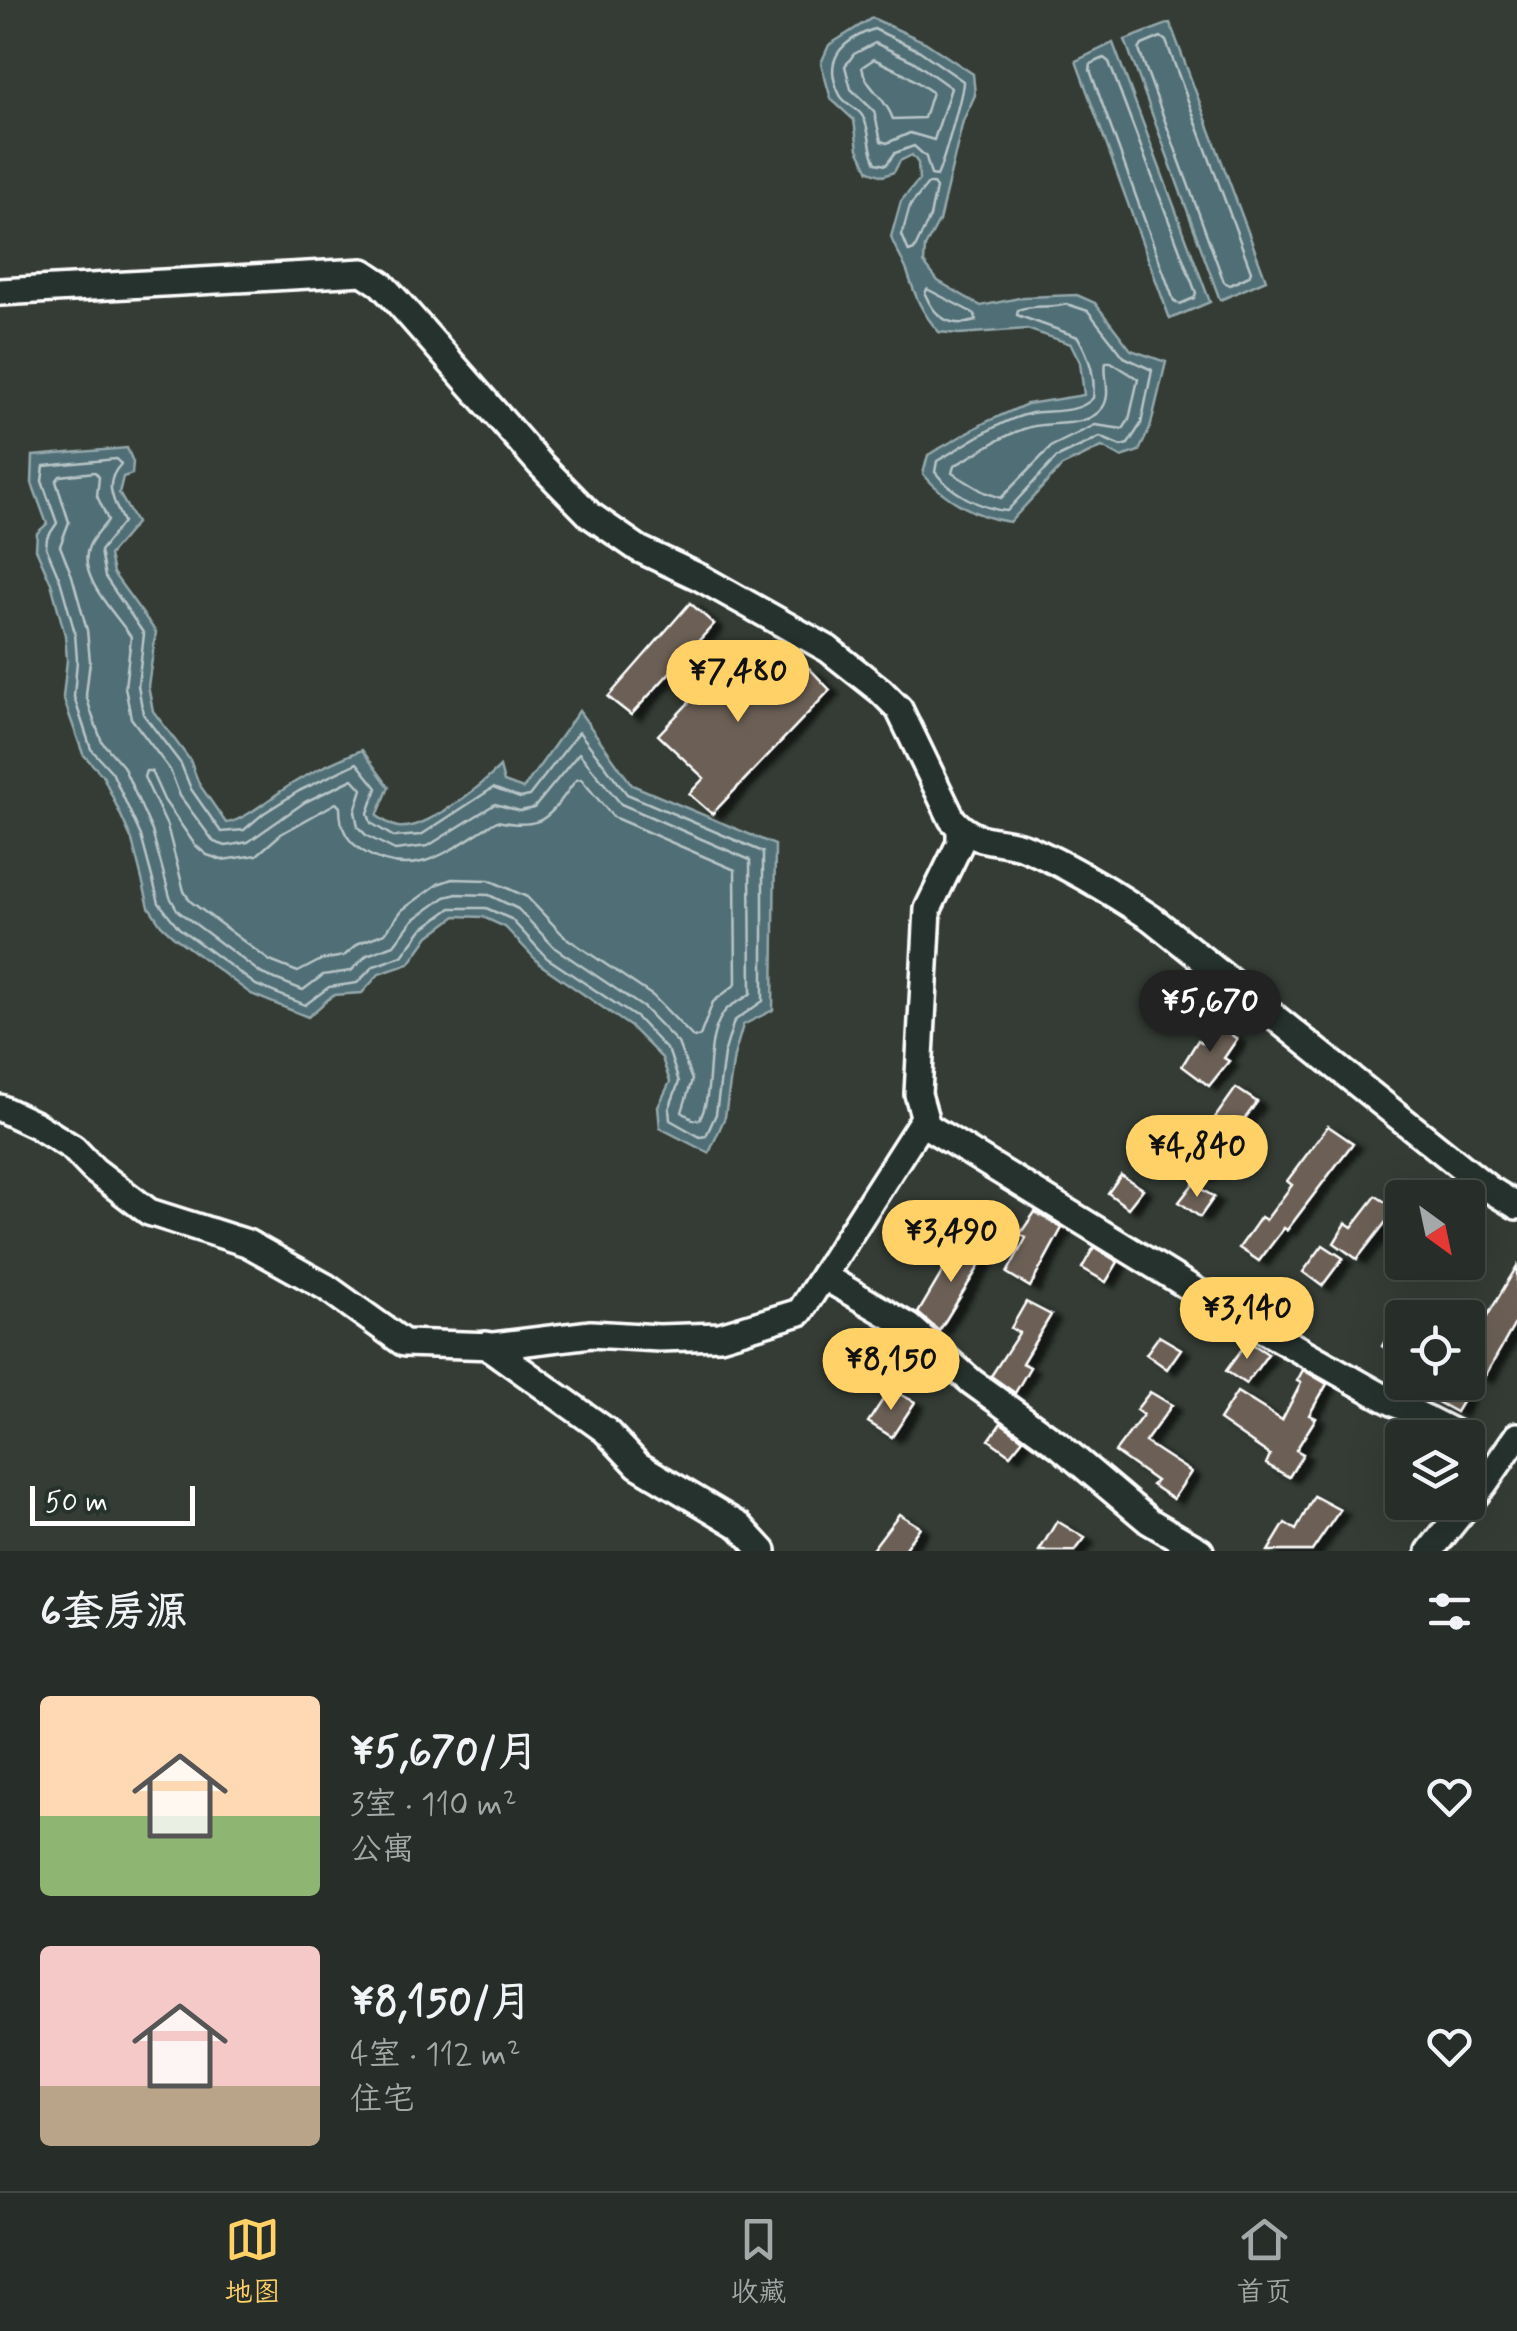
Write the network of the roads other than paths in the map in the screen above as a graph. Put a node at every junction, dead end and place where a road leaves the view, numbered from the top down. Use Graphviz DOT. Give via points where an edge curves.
graph roads {
  1 [pos="0,292"];
  2 [pos="960,829"];
  3 [pos="0,1108"];
  4 [pos="924,1118"];
  5 [pos="1517,1206"];
  6 [pos="823,1276"];
  7 [pos="486,1345"];
  8 [pos="1430,1420"];
  9 [pos="1517,1436"];
  10 [pos="1485,1455"];
  11 [pos="1495,1469"];
  12 [pos="764,1551"];
  13 [pos="1200,1551"];
  14 [pos="1430,1551"];
  1 -- 2 [label="street" via="364,272 382,284 590,515 639,549 828,649 881,691 899,709"];
  2 -- 4 [label="street" via="960,844 928,909 918,1094"];
  2 -- 5 [label="street" via="1025,847 1151,918"];
  3 -- 7 [label="street" via="73,1148 149,1212 247,1242 404,1344"];
  4 -- 6 [label="street"];
  4 -- 8 [label="street" via="934,1132 1209,1299"];
  6 -- 7 [label="street" via="800,1312 720,1336 591,1334"];
  6 -- 13 [label="street" via="910,1327 1149,1521"];
  7 -- 12 [label="street" via="604,1430 638,1465 740,1526"];
  9 -- 11 [label="street"];
  10 -- 11 [label="street"];
  11 -- 14 [label="street"];
}
